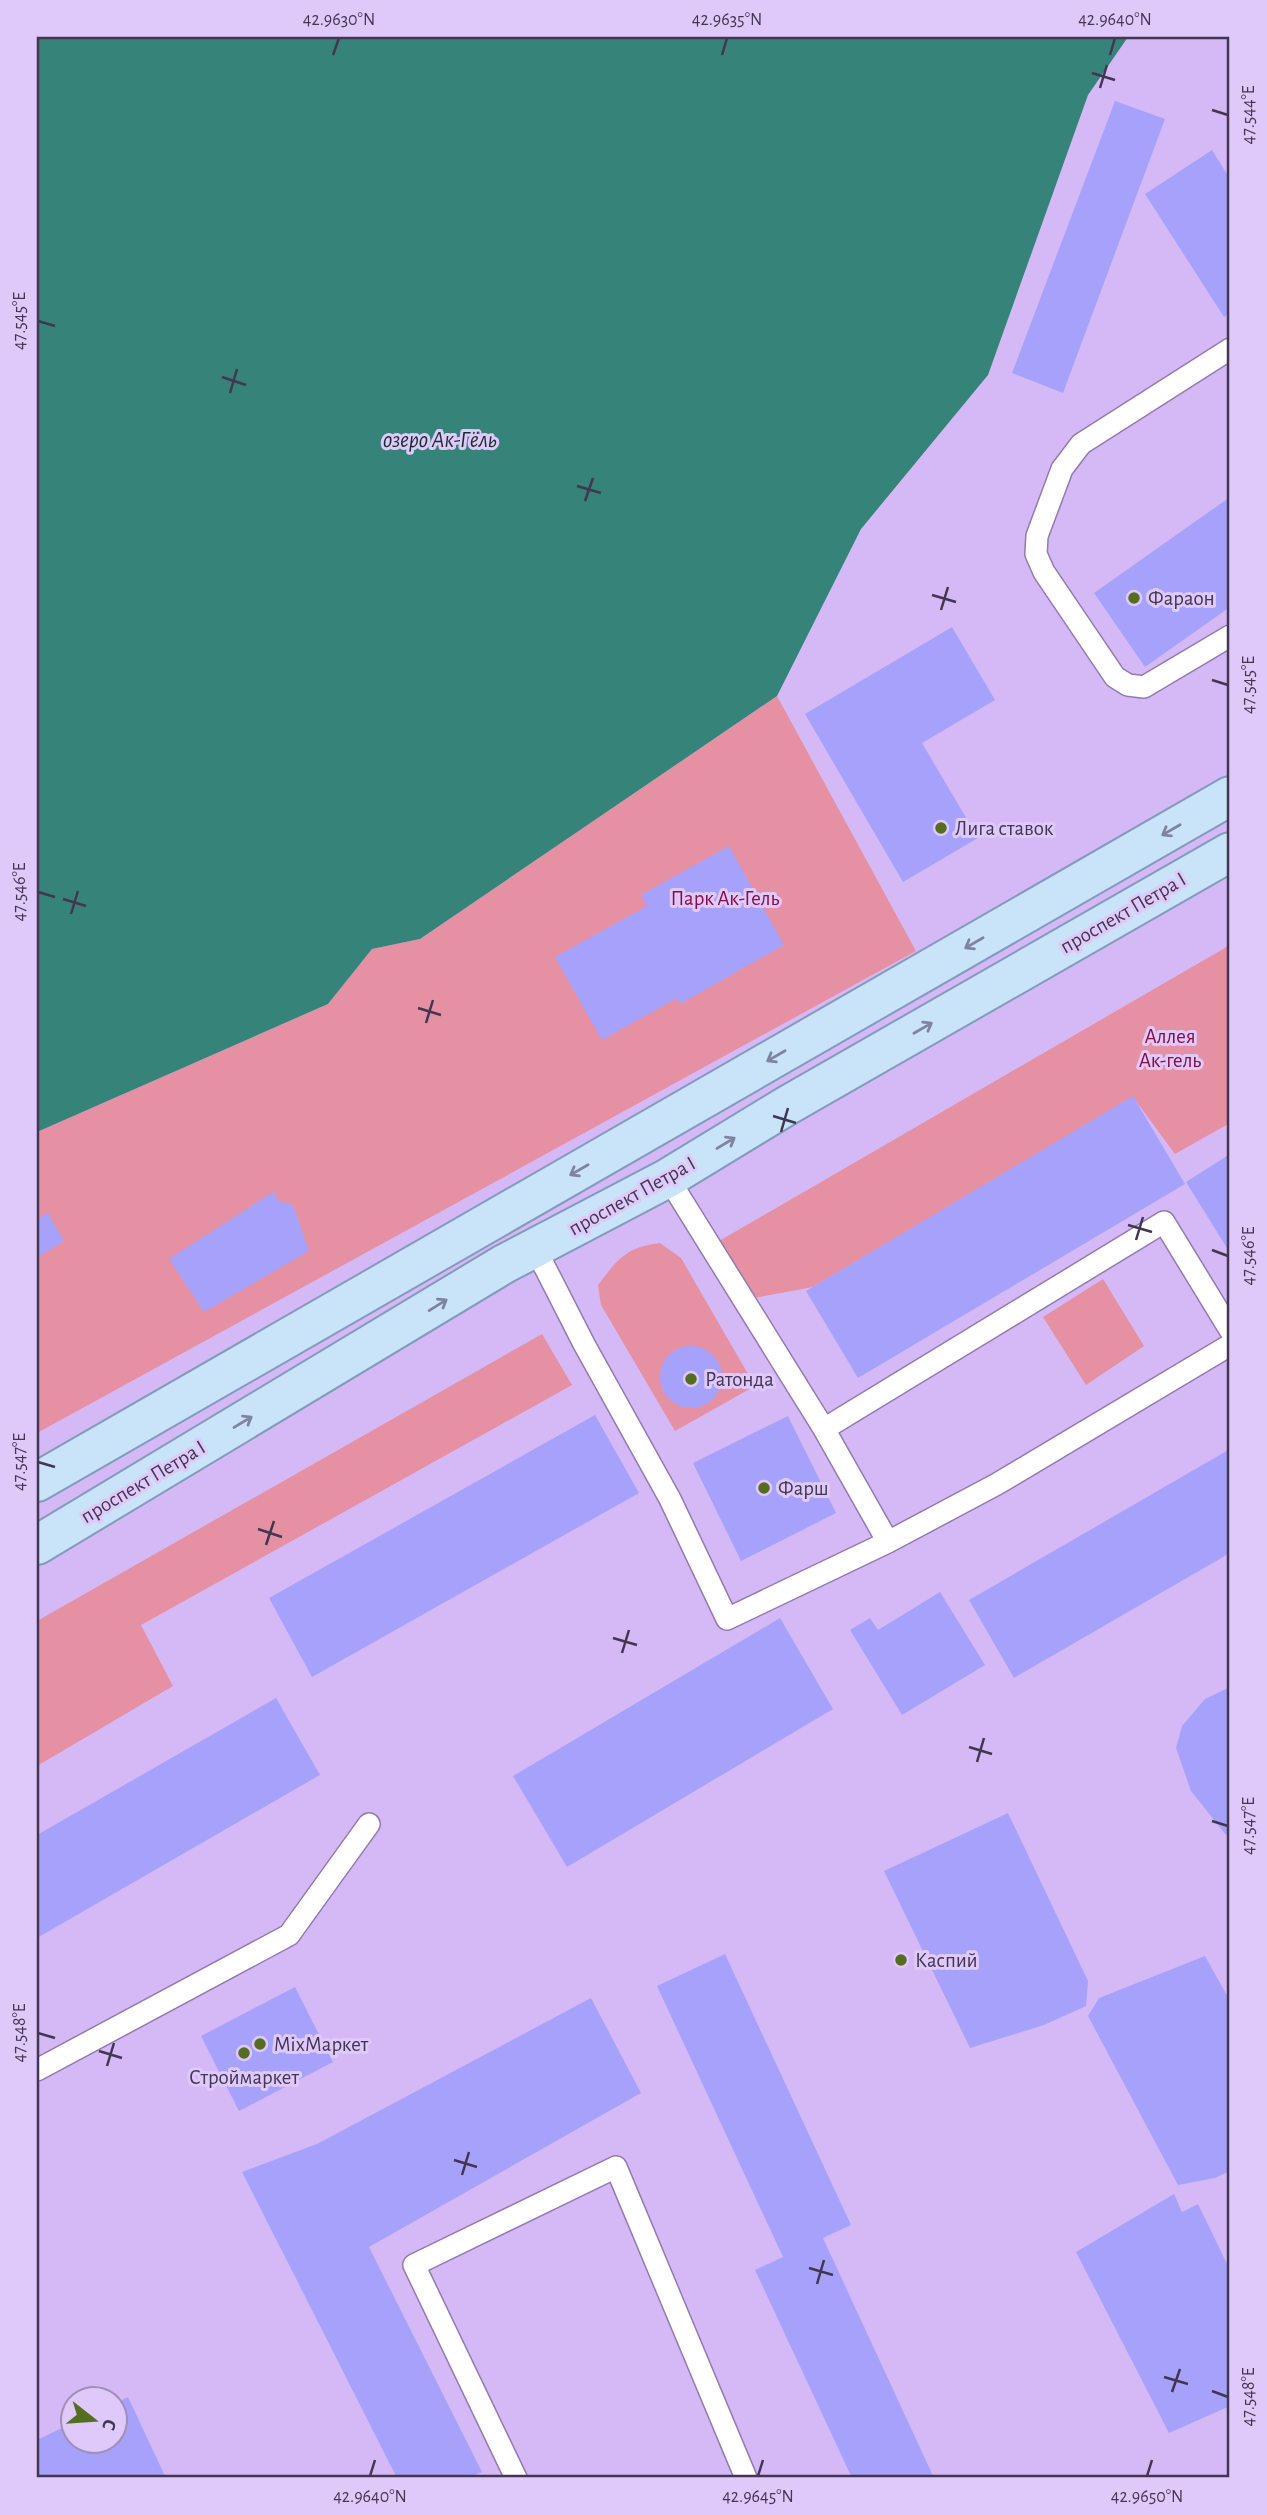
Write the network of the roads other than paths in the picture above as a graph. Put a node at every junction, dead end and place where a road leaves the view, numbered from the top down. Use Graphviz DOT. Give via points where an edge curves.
graph roads {
  1 [pos="1230,349"];
  2 [pos="1230,636"];
  3 [pos="1230,796"];
  4 [pos="1230,852"];
  5 [pos="668,1178"];
  6 [pos="535,1248"];
  7 [pos="1230,1330"];
  8 [pos="1230,1345"];
  9 [pos="824,1429"];
  10 [pos="37,1482"];
  11 [pos="888,1542"];
  12 [pos="37,1545"];
  13 [pos="369,1824"];
  14 [pos="37,2070"];
  15 [pos="510,2476"];
  16 [pos="747,2478"];
  1 -- 2 [label="lane" via="1081,444 1062,469 1037,536 1036,554 1115,677 1128,685 1144,687"];
  3 -- 10 [label="main road, one-way"];
  5 -- 4 [label="main road, проспект Петра I, one-way"];
  5 -- 6 [label="main road, проспект Петра I"];
  5 -- 9 [label="lane"];
  6 -- 11 [label="lane" via="670,1499 727,1619"];
  12 -- 6 [label="main road, проспект Петра I, one-way"];
  7 -- 9 [label="lane" via="1164,1222"];
  8 -- 11 [label="lane" via="997,1484"];
  9 -- 11 [label="lane"];
  13 -- 14 [label="lane" via="289,1935"];
  15 -- 16 [label="lane" via="414,2265 616,2167"];
}
